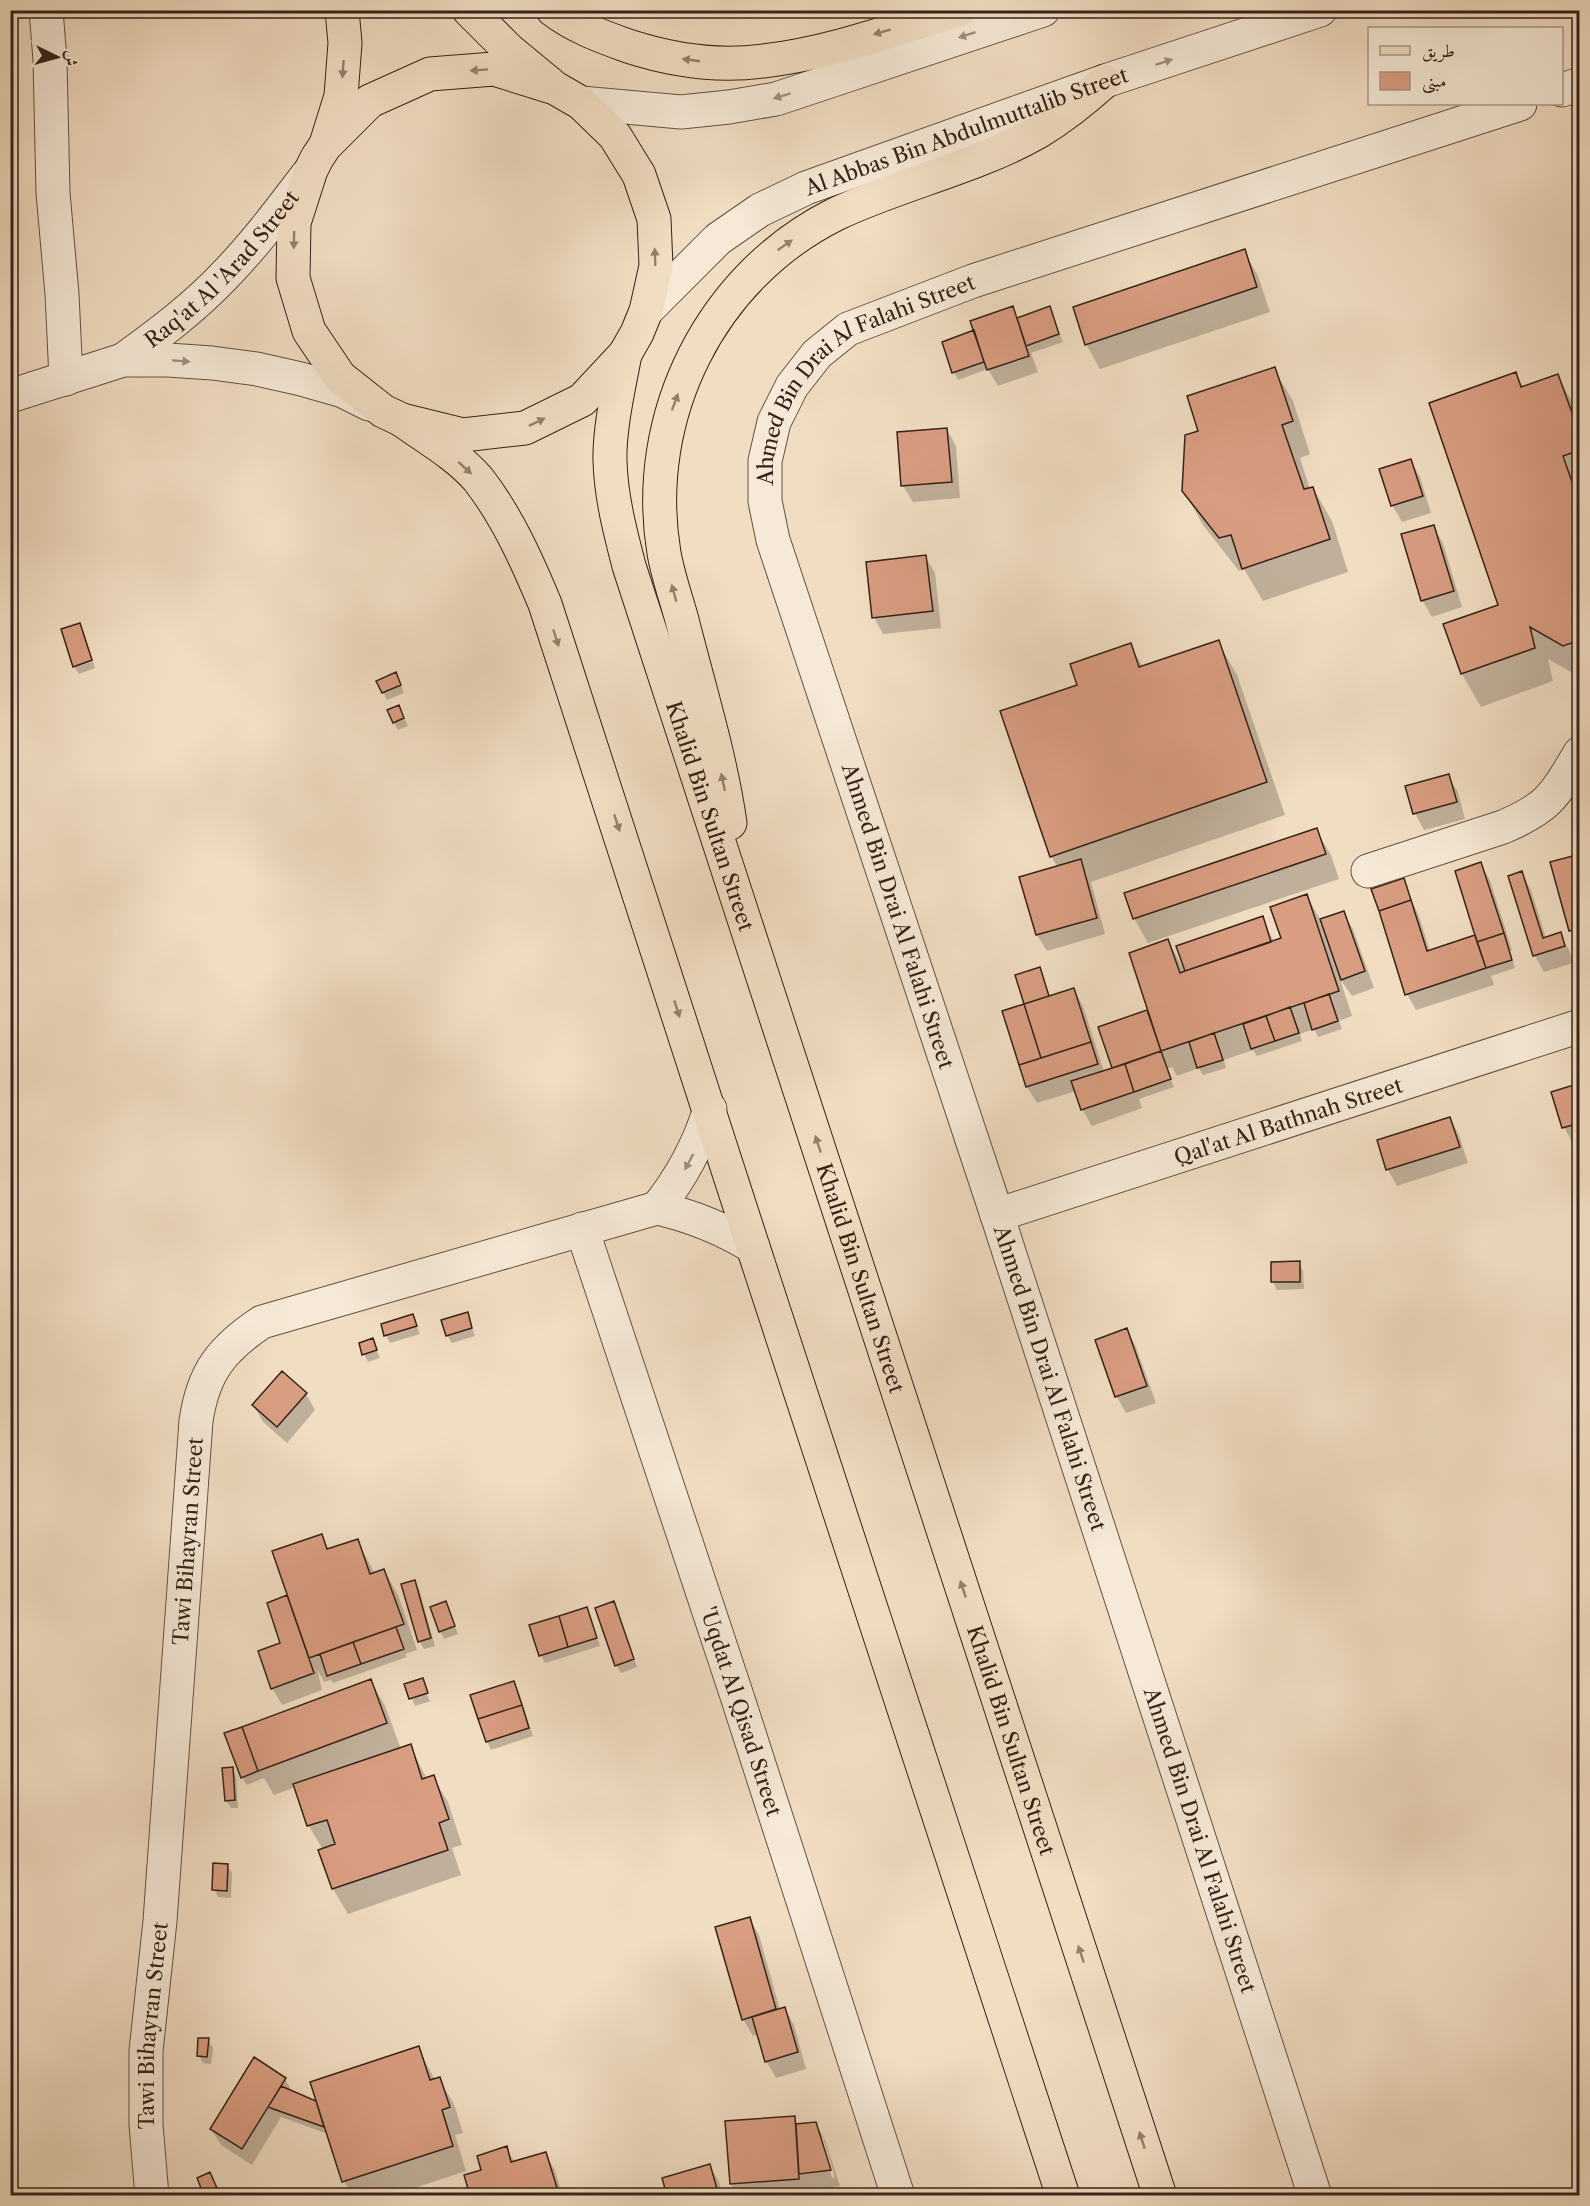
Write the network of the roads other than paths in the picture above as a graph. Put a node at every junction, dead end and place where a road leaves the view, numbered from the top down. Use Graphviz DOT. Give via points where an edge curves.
graph roads {
  1 [pos="46,10"];
  2 [pos="342,10"];
  3 [pos="469,10"];
  4 [pos="554,10"];
  5 [pos="959,10"];
  6 [pos="1043,10"];
  7 [pos="1320,10"];
  8 [pos="1106,81"];
  9 [pos="1580,84"];
  10 [pos="1563,90"];
  11 [pos="568,96"];
  12 [pos="1517,105"];
  13 [pos="318,158"];
  14 [pos="646,311"];
  15 [pos="625,354"];
  16 [pos="123,360"];
  17 [pos="66,379"];
  18 [pos="10,396"];
  19 [pos="392,415"];
  20 [pos="1580,753"];
  21 [pos="1368,871"];
  22 [pos="739,902"];
  23 [pos="1580,1026"];
  24 [pos="710,1109"];
  25 [pos="657,1208"];
  26 [pos="997,1215"];
  27 [pos="582,1229"];
  28 [pos="753,1247"];
  29 [pos="152,2196"];
  30 [pos="898,2196"];
  31 [pos="1063,2196"];
  32 [pos="1160,2196"];
  33 [pos="1315,2196"];
  1 -- 17 [label="street"];
  2 -- 13 [label="main road, one-way" via="345,43 341,96"];
  3 -- 11 [label="main road" via="509,50"];
  5 -- 4 [label="main road, one-way" via="815,52 763,62 709,63 657,55 606,38"];
  6 -- 11 [label="street, one-way" via="776,99 681,112"];
  8 -- 7 [label="street, Al Abbas Bin Abdulmuttalib Street, one-way"];
  8 -- 14 [label="street, Al Abbas Bin Abdulmuttalib Street" via="806,188 760,210 718,239"];
  22 -- 8 [label="main road, one-way" via="725,789 664,554 660,516 662,458 671,411 688,366 711,324 740,286 774,253 814,225 1037,132"];
  9 -- 10 [label="street"];
  11 -- 13 [label="main road, one-way" via="494,69 430,74 370,101"];
  14 -- 11 [label="main road, one-way" via="656,266 654,219 639,175 615,136"];
  12 -- 26 [label="street, Ahmed Bin Drai Al Falahi Street" via="973,281 848,329 817,354 792,386 774,422 765,461 765,501 773,540"];
  13 -- 16 [label="street, Raq'at Al 'Arad Street" via="226,274 194,305"];
  13 -- 19 [label="main road, one-way" via="294,223 293,278 309,331 340,376"];
  14 -- 15 [label="main road"];
  19 -- 15 [label="main road, one-way" via="463,435 525,428 582,400"];
  15 -- 22 [label="main road, Khalid Bin Sultan Street" via="610,459 615,513"];
  16 -- 17 [label="street, Raq'at Al 'Arad Street"];
  16 -- 19 [label="street, Raq'at Al 'Arad Street, one-way" via="257,369 343,391"];
  17 -- 18 [label="street, Raq'at Al 'Arad Street"];
  19 -- 24 [label="main road, one-way" via="447,452 477,479 527,561 546,604"];
  20 -- 21 [label="street" via="1558,791 1543,807 1524,818"];
  32 -- 22 [label="main road, Khalid Bin Sultan Street, one-way"];
  23 -- 26 [label="street, Qal'at Al Bathnah Street"];
  24 -- 25 [label="street, one-way" via="690,1162"];
  24 -- 28 [label="main road"];
  25 -- 27 [label="street, Tawi Bihayran Street"];
  25 -- 28 [label="street, Tawi Bihayran Street" via="706,1222"];
  26 -- 33 [label="street, Ahmed Bin Drai Al Falahi Street"];
  27 -- 29 [label="street, Tawi Bihayran Street" via="262,1323 226,1352 211,1371 200,1395 160,1921 146,2051 146,2125"];
  27 -- 30 [label="street, 'Uqdat Al Qisad Street"];
  28 -- 31 [label="main road"];
}
